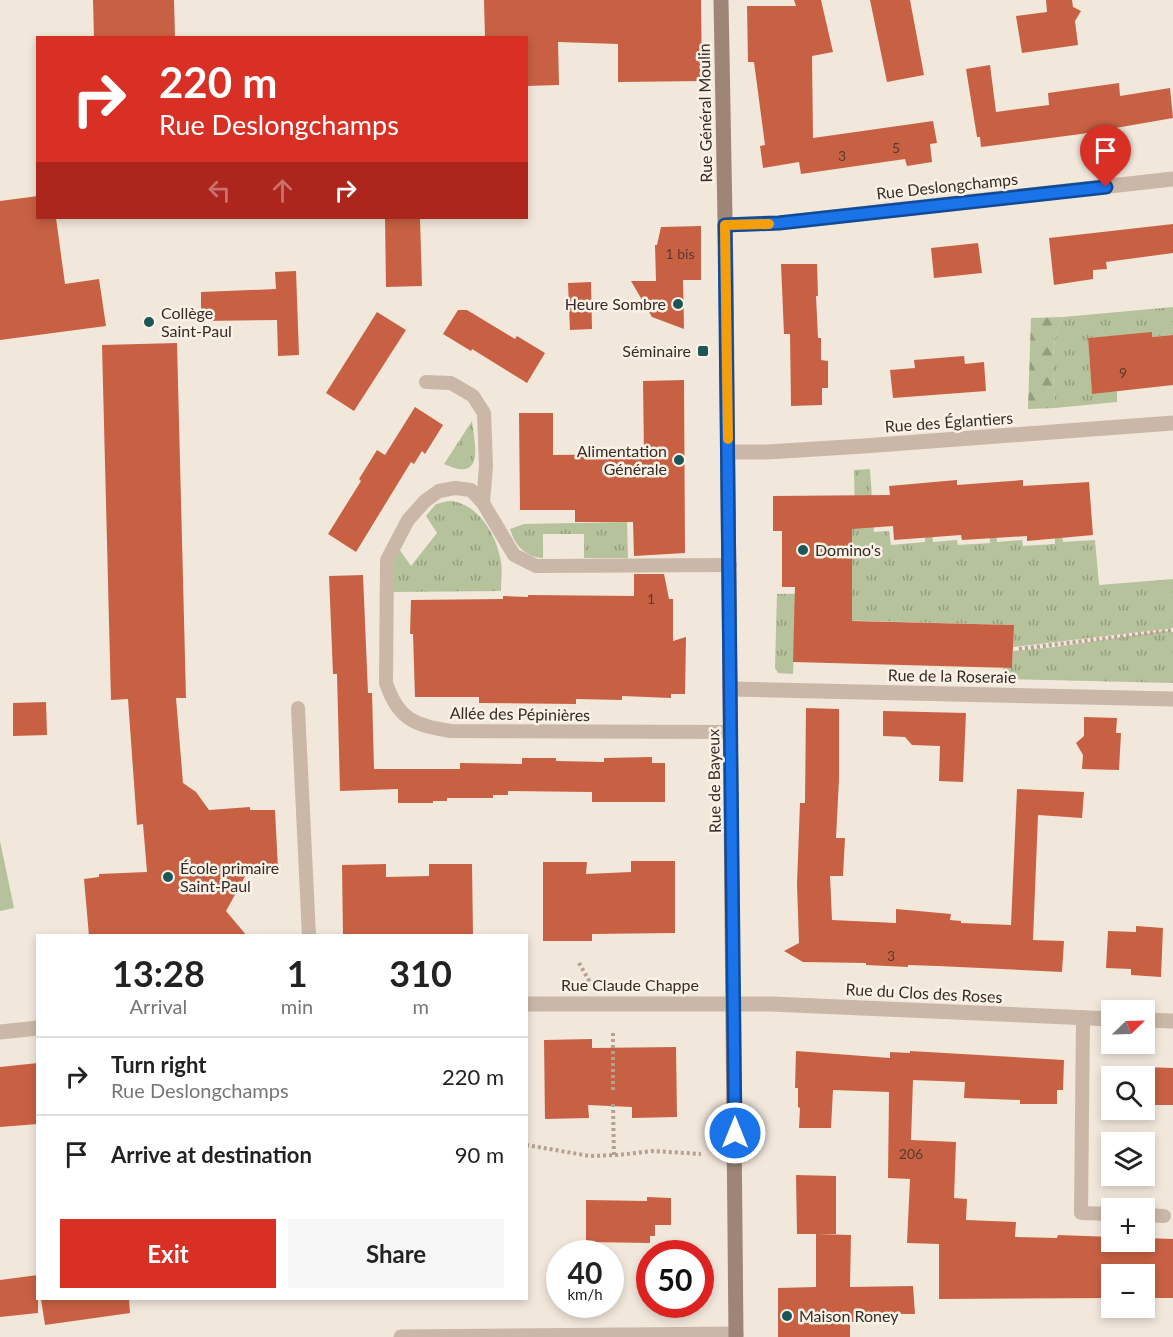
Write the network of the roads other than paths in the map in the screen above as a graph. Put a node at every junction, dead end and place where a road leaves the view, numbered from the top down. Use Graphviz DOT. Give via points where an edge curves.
graph roads {
  1 [pos="721,0"];
  2 [pos="1173,180"];
  3 [pos="725,225"];
  4 [pos="426,382"];
  5 [pos="1173,423"];
  6 [pos="728,452"];
  7 [pos="483,503"];
  8 [pos="730,565"];
  9 [pos="731,689"];
  10 [pos="1173,699"];
  11 [pos="298,708"];
  12 [pos="731,732"];
  13 [pos="309,934"];
  14 [pos="735,1003"];
  15 [pos="528,1004"];
  16 [pos="1083,1017"];
  17 [pos="1101,1018"];
  18 [pos="1155,1020"];
  19 [pos="1173,1021"];
  20 [pos="36,1028"];
  21 [pos="0,1032"];
  22 [pos="1101,1214"];
  23 [pos="1155,1216"];
  24 [pos="1164,1216"];
  25 [pos="736,1335"];
  26 [pos="400,1337"];
  1 -- 3 [label="main road, Rue Général Moulin"];
  2 -- 3 [label="street, Rue Deslongchamps" via="779,223"];
  3 -- 6 [label="main road, Rue de Bayeux"];
  4 -- 7 [label="lane" via="451,383 473,396 484,413"];
  5 -- 6 [label="street, Rue des Églantiers"];
  6 -- 8 [label="main road, Rue de Bayeux"];
  7 -- 8 [label="lane, Allée des Pépinières" via="514,555 536,566"];
  7 -- 12 [label="lane, Allée des Pépinières" via="471,490 439,491 408,520 387,560 386,683 399,711 426,728 451,731"];
  8 -- 9 [label="main road, Rue de Bayeux"];
  9 -- 10 [label="street, Rue de la Roseraie"];
  9 -- 12 [label="main road, Rue de Bayeux"];
  11 -- 13 [label="lane"];
  12 -- 14 [label="main road, Rue de Bayeux"];
  14 -- 15 [label="street, Rue Claude Chappe"];
  14 -- 16 [label="street, Rue du Clos des Roses"];
  14 -- 25 [label="main road, Rue de Bayeux"];
  16 -- 17 [label="street, Rue du Clos des Roses"];
  16 -- 22 [label="lane" via="1081,1213"];
  18 -- 19 [label="street"];
  20 -- 21 [label="street"];
  23 -- 24 [label="lane"];
  25 -- 26 [label="street"];
}
